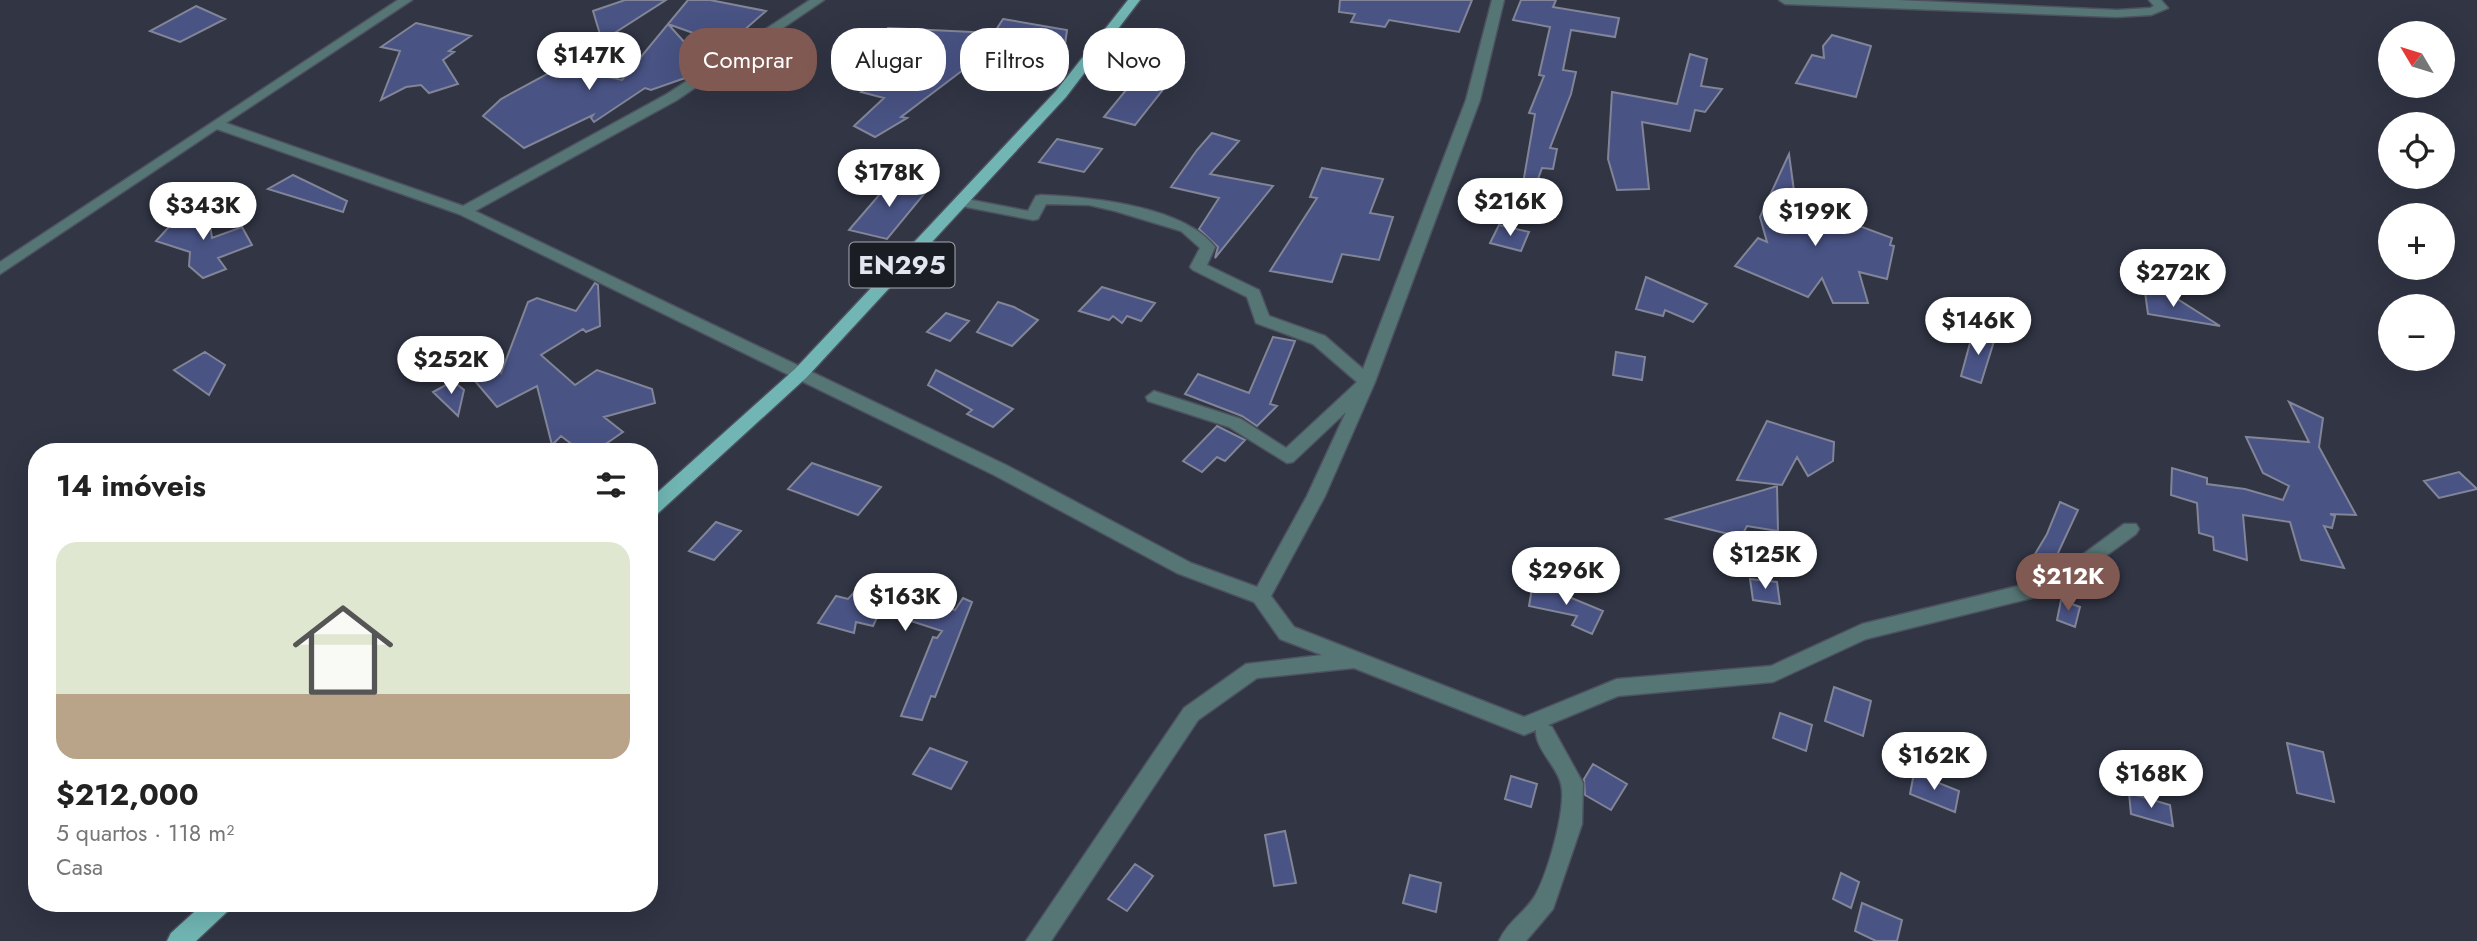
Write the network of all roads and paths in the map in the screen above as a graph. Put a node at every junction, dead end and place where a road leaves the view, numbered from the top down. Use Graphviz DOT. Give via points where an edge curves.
graph roads {
  1 [pos="406,0"];
  2 [pos="818,0"];
  3 [pos="1134,0"];
  4 [pos="1498,0"];
  5 [pos="1785,0"];
  6 [pos="2155,0"];
  7 [pos="216,124"];
  8 [pos="961,202"];
  9 [pos="464,211"];
  10 [pos="0,269"];
  11 [pos="801,373"];
  12 [pos="1367,382"];
  13 [pos="1153,397"];
  14 [pos="658,502"];
  15 [pos="2130,528"];
  16 [pos="1261,597"];
  17 [pos="1357,660"];
  18 [pos="1545,733"];
  19 [pos="210,912"];
  20 [pos="179,941"];
  21 [pos="1038,941"];
  22 [pos="1511,941"];
  1 -- 7 [label="street"];
  2 -- 9 [label="street" via="672,97"];
  3 -- 8 [label="main road, EN295" via="1060,94"];
  4 -- 12 [label="street" via="1473,100"];
  5 -- 6 [label="street" via="2133,13 2162,9"];
  7 -- 9 [label="street"];
  7 -- 10 [label="street"];
  8 -- 11 [label="main road, EN295"];
  8 -- 12 [label="street" via="1033,216 1041,199 1089,201 1186,228 1208,247 1198,267 1254,294 1262,319 1319,340"];
  9 -- 11 [label="street"];
  11 -- 14 [label="main road, EN295"];
  11 -- 16 [label="street" via="1000,470 1184,568"];
  12 -- 13 [label="street" via="1287,457 1236,423"];
  12 -- 16 [label="street" via="1316,496"];
  15 -- 17 [label="street" via="2056,584 1862,632 1773,674 1617,688 1524,726"];
  16 -- 17 [label="street" via="1287,633"];
  17 -- 21 [label="street" via="1253,670 1191,714"];
  18 -- 22 [label="street" via="1572,783 1571,824 1545,901"];
  19 -- 20 [label="main road"];
}
